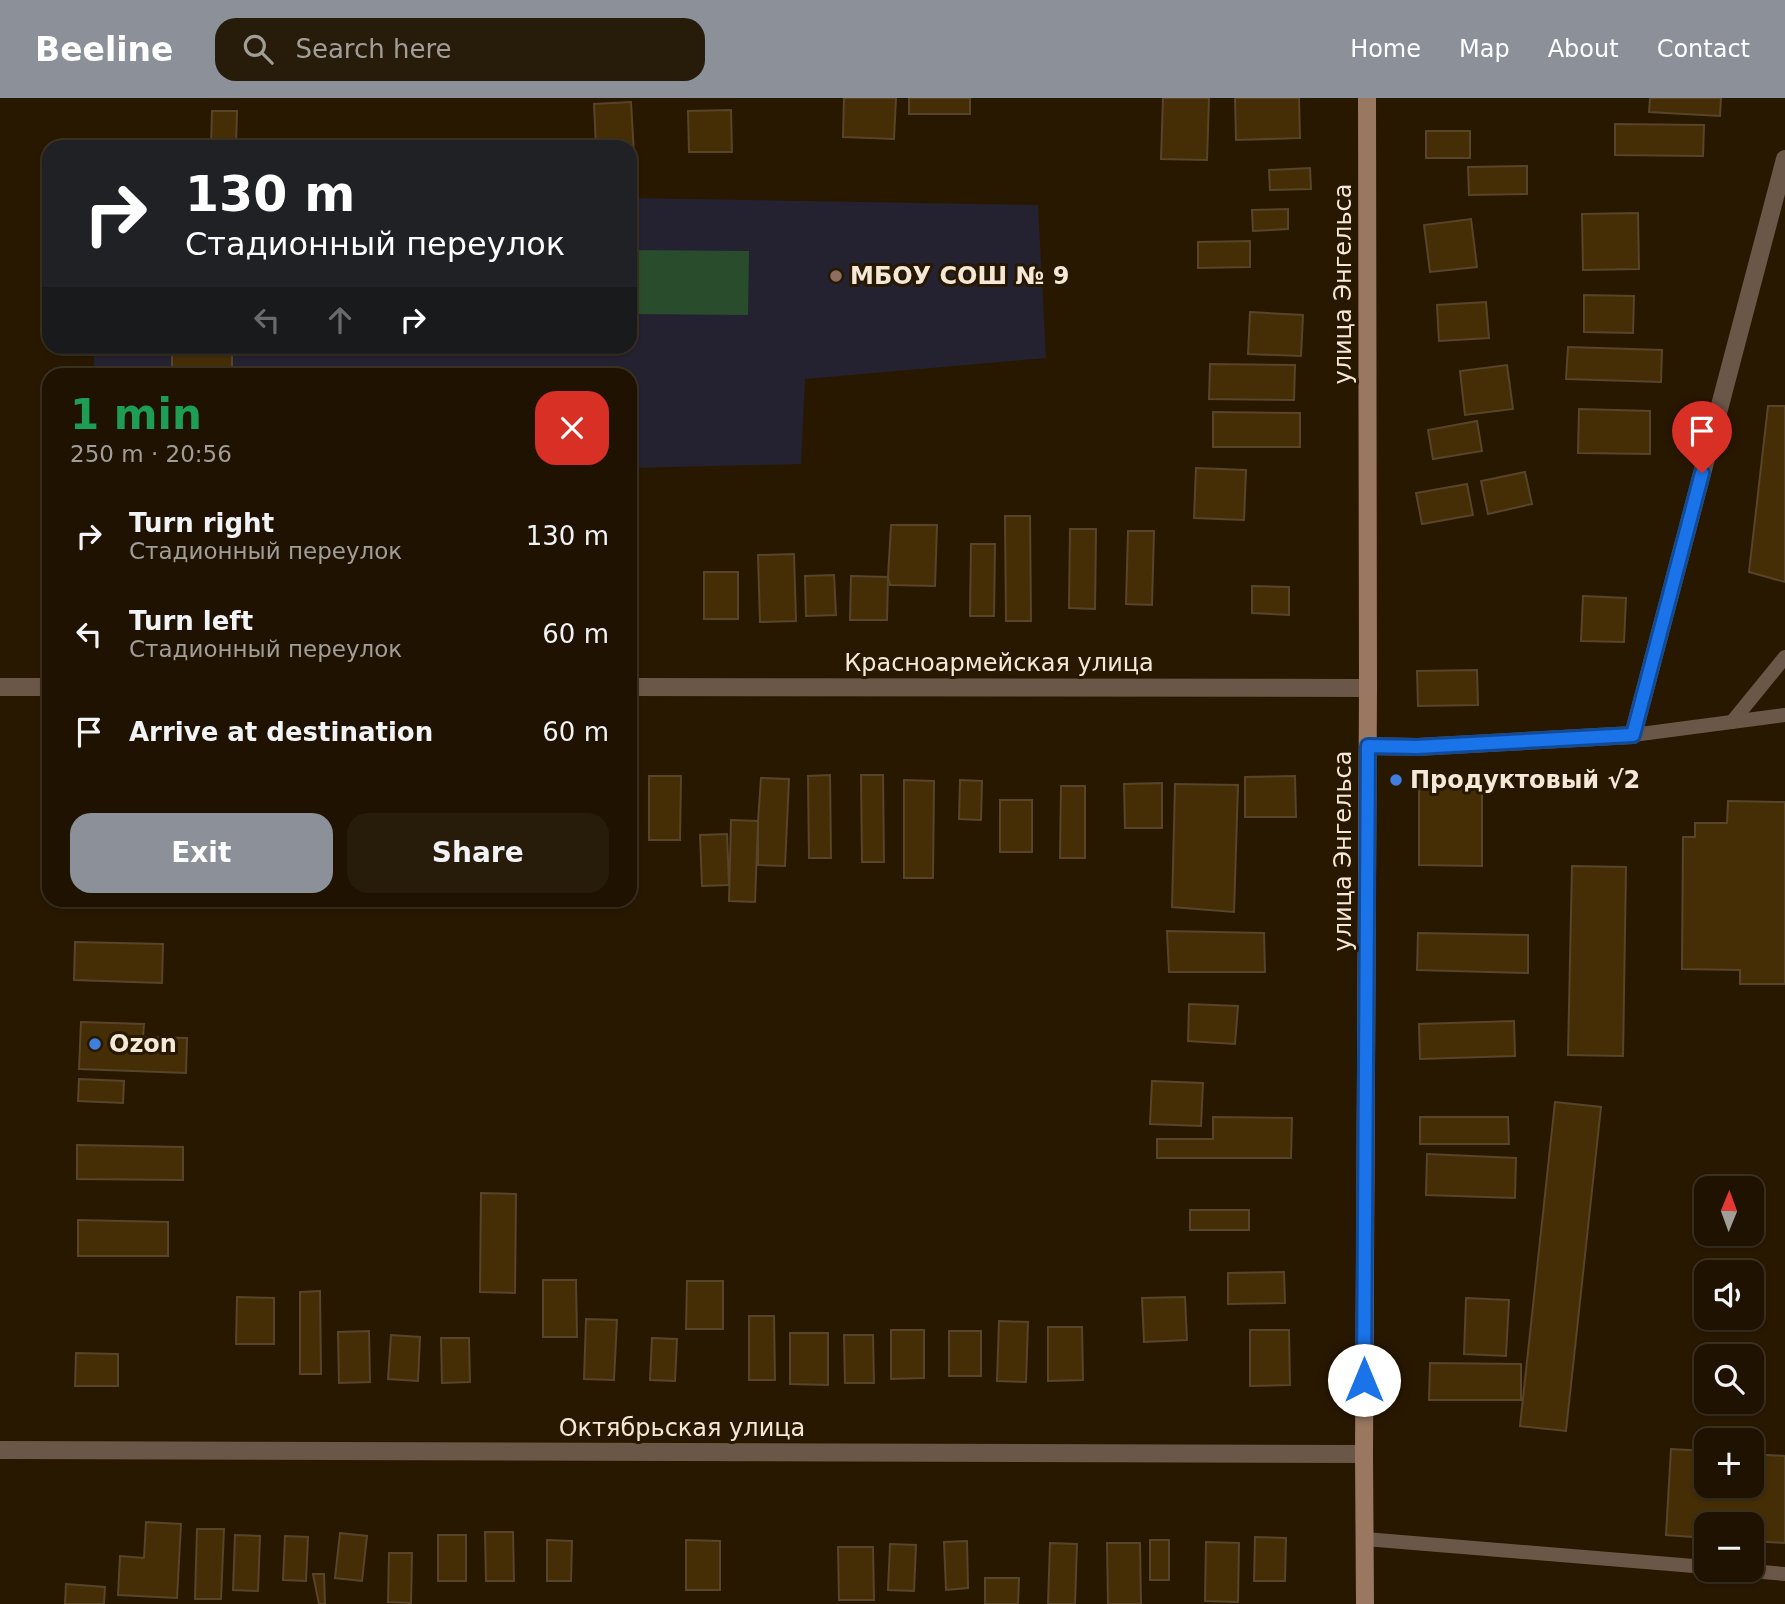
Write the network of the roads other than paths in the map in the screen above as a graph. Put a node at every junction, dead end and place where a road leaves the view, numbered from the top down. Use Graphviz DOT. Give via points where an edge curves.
graph roads {
  1 [pos="1367,98"];
  2 [pos="1785,159"];
  3 [pos="1785,657"];
  4 [pos="0,687"];
  5 [pos="42,687"];
  6 [pos="637,687"];
  7 [pos="1368,688"];
  8 [pos="1785,715"];
  9 [pos="1731,722"];
  10 [pos="1633,735"];
  11 [pos="1368,746"];
  12 [pos="0,1450"];
  13 [pos="1364,1454"];
  14 [pos="1365,1539"];
  15 [pos="1694,1566"];
  16 [pos="1764,1572"];
  17 [pos="1785,1574"];
  18 [pos="1365,1604"];
  1 -- 7 [label="main road, улица Энгельса"];
  2 -- 10 [label="street"];
  3 -- 9 [label="lane"];
  4 -- 5 [label="street"];
  6 -- 7 [label="street, Красноармейская улица"];
  7 -- 11 [label="main road, улица Энгельса"];
  8 -- 9 [label="lane"];
  9 -- 10 [label="lane"];
  10 -- 11 [label="street"];
  11 -- 13 [label="main road, улица Энгельса"];
  12 -- 13 [label="street, Октябрьская улица"];
  13 -- 14 [label="main road, улица Энгельса"];
  14 -- 15 [label="lane"];
  14 -- 18 [label="main road, улица Энгельса"];
  16 -- 17 [label="lane"];
}
